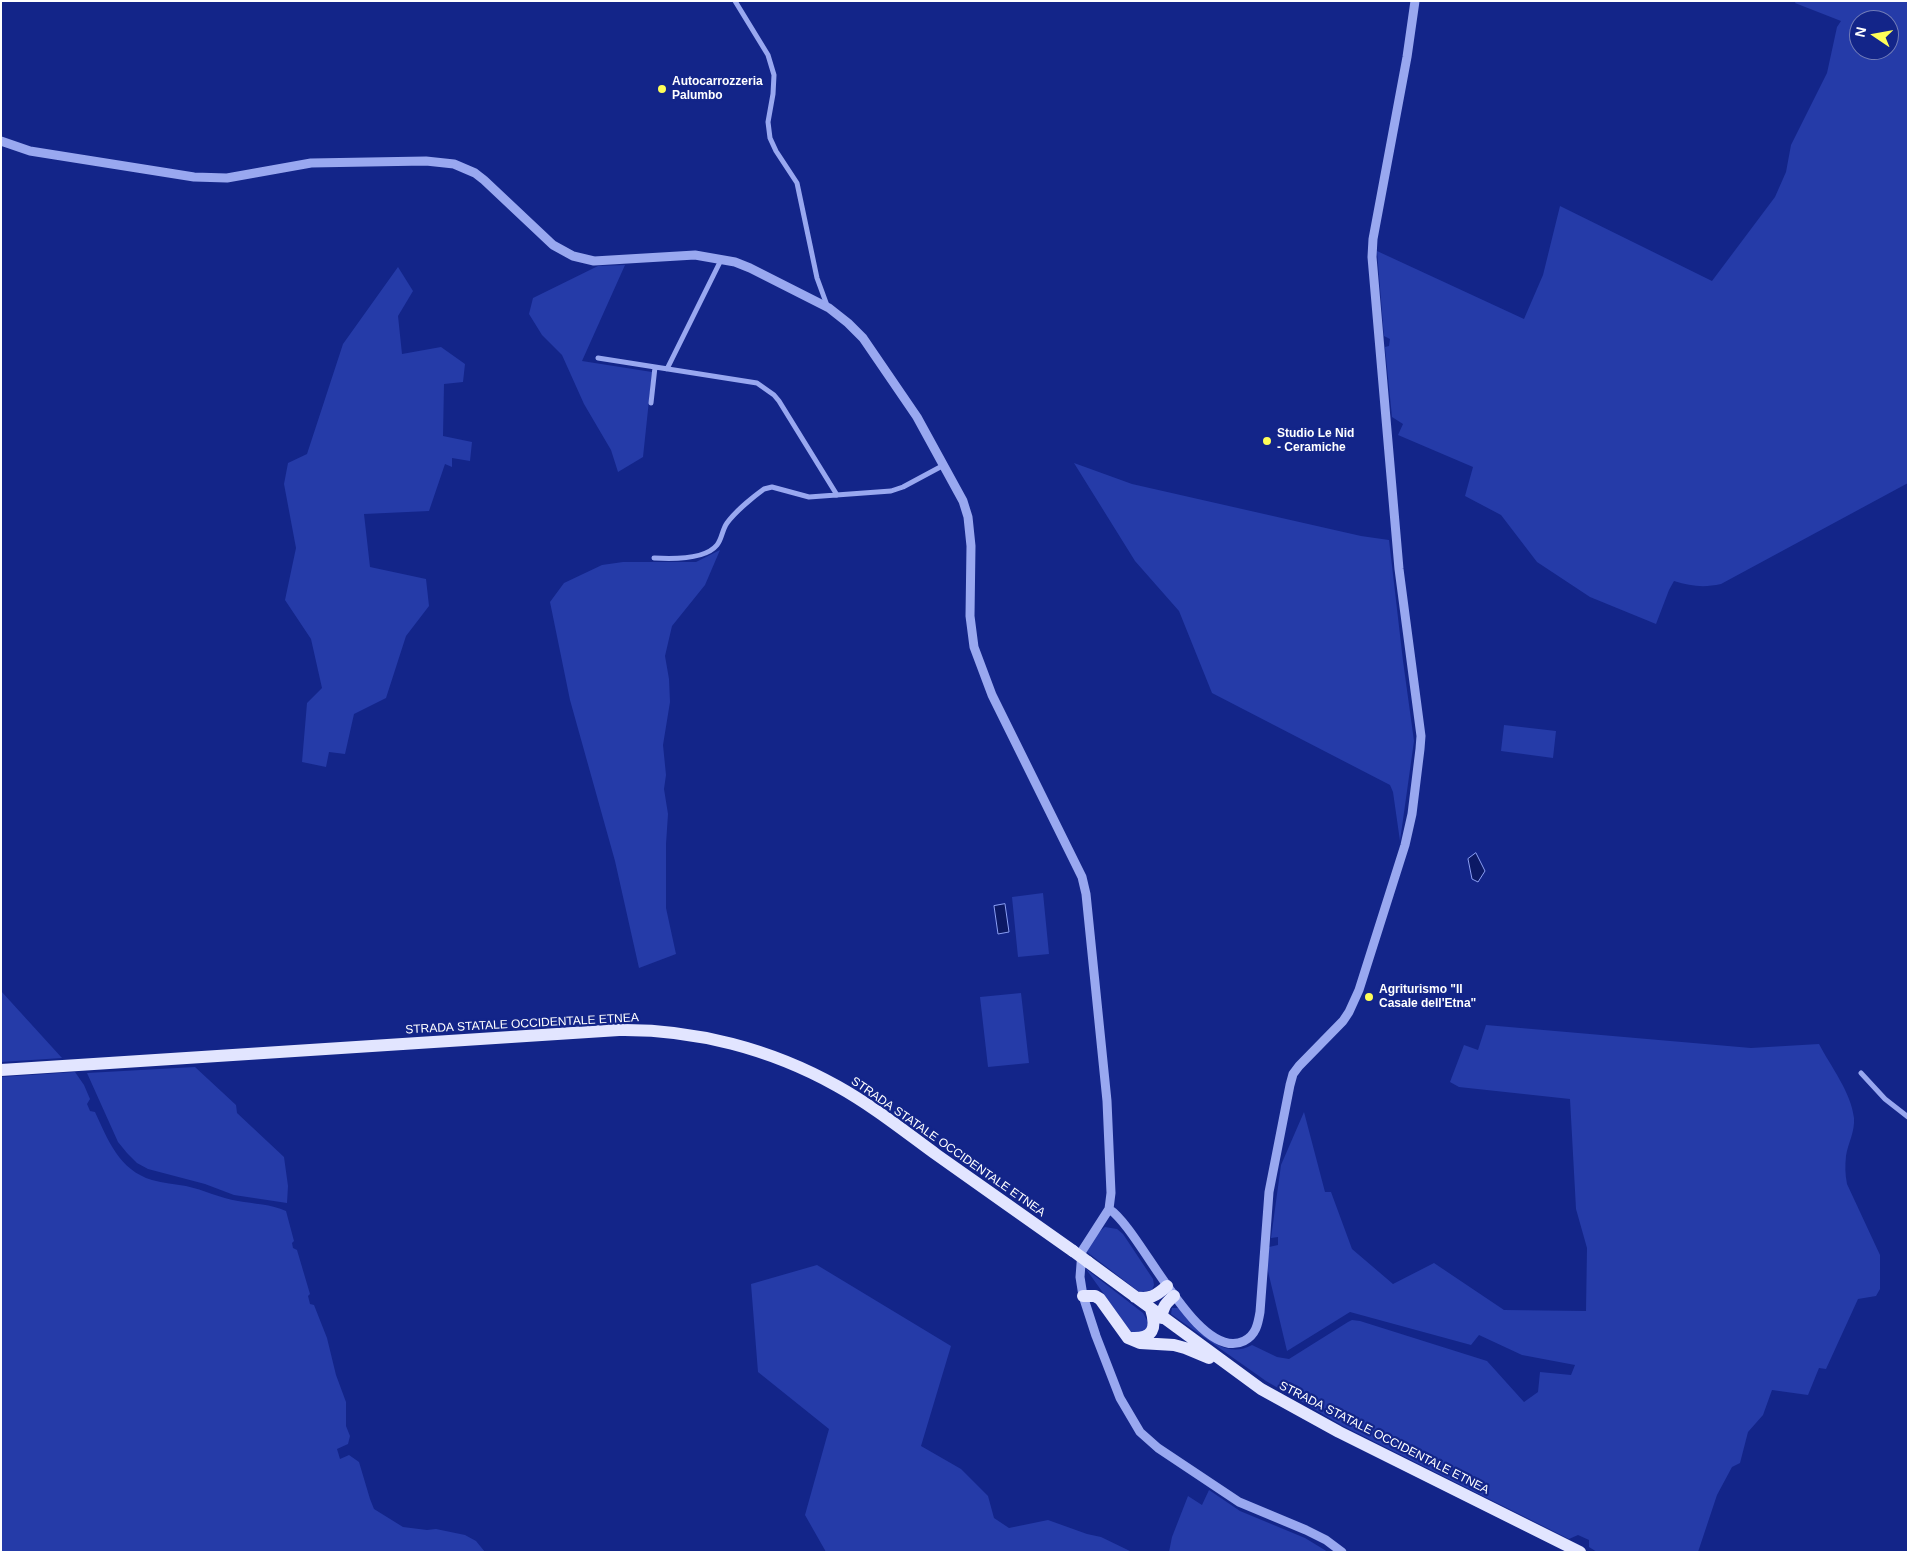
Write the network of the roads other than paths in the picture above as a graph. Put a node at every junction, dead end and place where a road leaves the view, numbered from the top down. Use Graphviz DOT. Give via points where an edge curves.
graph roads {
  1 [pos="735,1"];
  2 [pos="1416,1"];
  3 [pos="1,141"];
  4 [pos="722,259"];
  5 [pos="829,308"];
  6 [pos="598,358"];
  7 [pos="655,367"];
  8 [pos="667,368"];
  9 [pos="651,403"];
  10 [pos="944,465"];
  11 [pos="837,495"];
  12 [pos="654,558"];
  13 [pos="1,1070"];
  14 [pos="1861,1074"];
  15 [pos="1908,1117"];
  16 [pos="1108,1209"];
  17 [pos="1171,1291"];
  18 [pos="1083,1296"];
  19 [pos="1135,1298"];
  20 [pos="1151,1309"];
  21 [pos="1162,1318"];
  22 [pos="1128,1338"];
  23 [pos="1231,1368"];
  24 [pos="1342,1552"];
  25 [pos="1580,1552"];
  1 -- 5 [label="street" via="772,64 774,85 768,122 770,138 797,183 817,278"];
  2 -- 17 [label="street" via="1372,257 1399,569 1421,736 1410,828 1354,1002 1343,1021 1293,1074 1269,1192 1260,1312 1254,1332 1241,1343 1218,1340 1192,1318"];
  3 -- 4 [label="street" via="45,154 212,178 311,163 454,164 475,173 553,245 578,258 594,261 695,255"];
  4 -- 5 [label="street" via="750,268"];
  4 -- 8 [label="street"];
  5 -- 10 [label="street" via="858,333 876,355"];
  6 -- 7 [label="street"];
  7 -- 8 [label="street"];
  7 -- 9 [label="street"];
  8 -- 11 [label="street" via="746,381 774,395"];
  10 -- 11 [label="street" via="891,491"];
  10 -- 16 [label="street" via="968,517 970,616 974,647 992,695 1082,878 1086,894 1107,1101 1111,1193"];
  11 -- 12 [label="street" via="809,497 772,486 764,489 727,524 712,549 687,558"];
  13 -- 19 [label="main road, STRADA STATALE OCCIDENTALE ETNEA, bridge" via="619,1030 694,1036 745,1047 784,1060 837,1086 874,1109"];
  14 -- 15 [label="street"];
  16 -- 17 [label="street" via="1124,1224"];
  16 -- 18 [label="street" via="1082,1251"];
  17 -- 19 [label="main road" via="1145,1299"];
  17 -- 21 [label="main road" via="1162,1310"];
  18 -- 22 [label="main road" via="1100,1299"];
  18 -- 24 [label="street" via="1120,1398 1148,1441 1239,1502 1306,1530"];
  19 -- 20 [label="main road, STRADA STATALE OCCIDENTALE ETNEA"];
  20 -- 21 [label="main road, STRADA STATALE OCCIDENTALE ETNEA"];
  20 -- 22 [label="main road" via="1154,1326 1151,1333 1140,1338"];
  21 -- 23 [label="main road, STRADA STATALE OCCIDENTALE ETNEA"];
  22 -- 23 [label="main road" via="1140,1343 1185,1348"];
  23 -- 25 [label="main road, STRADA STATALE OCCIDENTALE ETNEA" via="1339,1432"];
}
